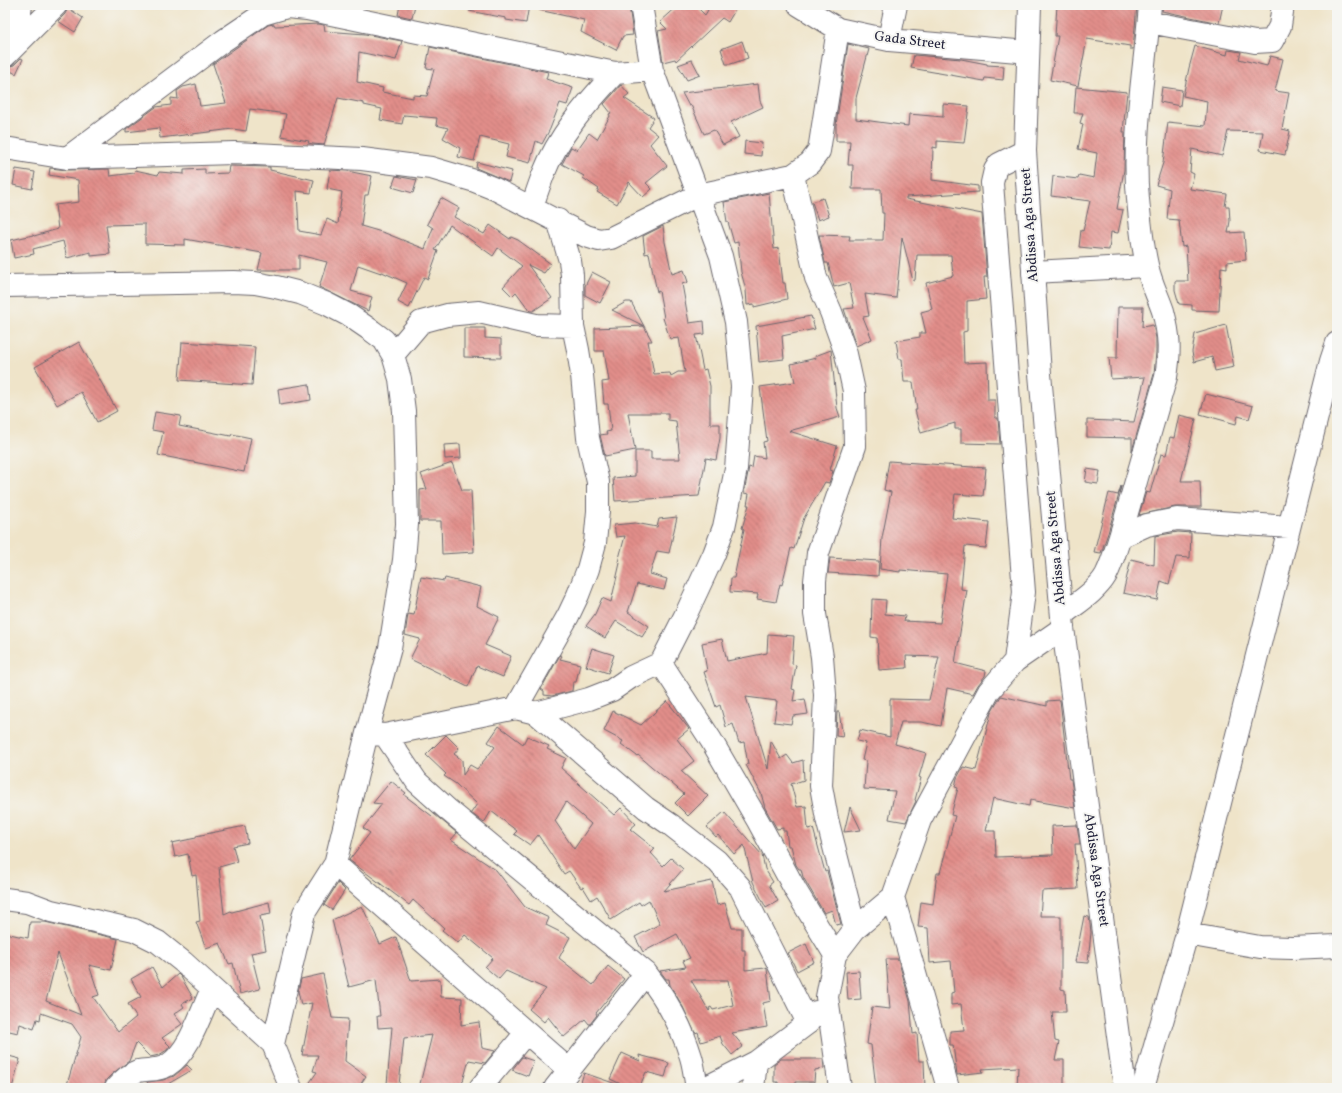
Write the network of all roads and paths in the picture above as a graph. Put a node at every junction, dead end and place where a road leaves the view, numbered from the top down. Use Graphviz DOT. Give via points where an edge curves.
graph roads {
  1 [pos="21,5"];
  2 [pos="56,5"];
  3 [pos="641,5"];
  4 [pos="800,5"];
  5 [pos="896,5"];
  6 [pos="1030,5"];
  7 [pos="1283,5"];
  8 [pos="1149,13"];
  9 [pos="838,29"];
  10 [pos="889,40"];
  11 [pos="10,50"];
  12 [pos="1028,52"];
  13 [pos="652,70"];
  14 [pos="615,73"];
  15 [pos="5,148"];
  16 [pos="1025,151"];
  17 [pos="67,158"];
  18 [pos="793,175"];
  19 [pos="698,195"];
  20 [pos="532,207"];
  21 [pos="558,220"];
  22 [pos="1147,266"];
  23 [pos="1033,272"];
  24 [pos="5,286"];
  25 [pos="572,326"];
  26 [pos="392,355"];
  27 [pos="1335,356"];
  28 [pos="1289,527"];
  29 [pos="1120,536"];
  30 [pos="1063,621"];
  31 [pos="1015,661"];
  32 [pos="661,663"];
  33 [pos="526,710"];
  34 [pos="376,734"];
  35 [pos="336,864"];
  36 [pos="893,897"];
  37 [pos="5,899"];
  38 [pos="855,929"];
  39 [pos="1187,934"];
  40 [pos="1337,946"];
  41 [pos="835,955"];
  42 [pos="646,973"];
  43 [pos="212,989"];
  44 [pos="827,996"];
  45 [pos="808,1023"];
  46 [pos="526,1033"];
  47 [pos="273,1044"];
  48 [pos="756,1062"];
  49 [pos="569,1070"];
  50 [pos="116,1088"];
  51 [pos="291,1088"];
  52 [pos="480,1088"];
  53 [pos="555,1088"];
  54 [pos="697,1088"];
  55 [pos="705,1088"];
  56 [pos="753,1088"];
  57 [pos="840,1088"];
  58 [pos="948,1088"];
  59 [pos="1125,1088"];
  60 [pos="1143,1088"];
  1 -- 11 [label="main road"];
  2 -- 11 [label="main road"];
  3 -- 13 [label="main road"];
  4 -- 9 [label="main road, Gada Street"];
  5 -- 10 [label="main road"];
  6 -- 12 [label="main road, Abdissa Aga Street"];
  7 -- 8 [label="main road" via="1280,26 1272,41 1255,42"];
  8 -- 22 [label="main road" via="1136,171"];
  9 -- 10 [label="main road, Gada Street"];
  9 -- 18 [label="main road" via="819,152 810,163"];
  10 -- 12 [label="main road, Gada Street"];
  12 -- 16 [label="main road, Abdissa Aga Street"];
  13 -- 14 [label="main road"];
  13 -- 19 [label="main road"];
  14 -- 17 [label="main road" via="287,7 264,14 223,40"];
  14 -- 20 [label="main road" via="573,121 543,174"];
  15 -- 17 [label="main road"];
  16 -- 23 [label="main road, Abdissa Aga Street"];
  16 -- 31 [label="main road" via="999,164 992,183 1024,592"];
  17 -- 20 [label="main road" via="234,153 384,161 453,174"];
  18 -- 19 [label="main road"];
  18 -- 38 [label="main road" via="816,278 846,354 854,391 855,446 818,553 815,614 825,695 821,786"];
  19 -- 21 [label="main road" via="610,238 599,240"];
  19 -- 32 [label="main road" via="721,256 736,322 742,387 740,425 736,469 724,527 714,554"];
  20 -- 21 [label="main road"];
  21 -- 25 [label="main road" via="571,268"];
  22 -- 23 [label="main road"];
  22 -- 29 [label="main road" via="1163,312 1170,354 1166,377"];
  23 -- 30 [label="main road, Abdissa Aga Street"];
  24 -- 26 [label="main road" via="234,282 276,286 300,293 350,316 384,340"];
  25 -- 26 [label="main road" via="536,325 479,312 447,315 421,322"];
  25 -- 33 [label="main road" via="582,375 588,438 598,482 595,543 585,575"];
  26 -- 34 [label="main road" via="400,379 404,411 407,524 403,567"];
  27 -- 28 [label="main road"];
  28 -- 29 [label="main road" via="1177,519 1147,525"];
  28 -- 39 [label="main road"];
  29 -- 30 [label="main road" via="1106,575"];
  30 -- 31 [label="main road"];
  30 -- 59 [label="main road, Abdissa Aga Street"];
  31 -- 36 [label="main road" via="990,691 920,820"];
  32 -- 33 [label="main road" via="631,677 612,690 589,699"];
  32 -- 41 [label="main road" via="715,746"];
  33 -- 34 [label="main road"];
  33 -- 45 [label="main road" via="729,874 740,887"];
  34 -- 35 [label="main road"];
  34 -- 42 [label="main road" via="417,782"];
  35 -- 46 [label="main road"];
  35 -- 47 [label="main road" via="304,913"];
  36 -- 38 [label="main road"];
  36 -- 58 [label="main road"];
  37 -- 43 [label="main road" via="27,902 51,911 134,930 158,942"];
  38 -- 41 [label="main road"];
  39 -- 40 [label="main road" via="1260,947"];
  39 -- 60 [label="main road"];
  41 -- 44 [label="main road"];
  42 -- 49 [label="main road"];
  42 -- 54 [label="main road" via="674,1015 691,1057"];
  43 -- 47 [label="main road"];
  43 -- 50 [label="main road" via="189,1040 178,1056 167,1065 125,1078"];
  44 -- 45 [label="main road"];
  44 -- 57 [label="main road"];
  45 -- 48 [label="main road"];
  46 -- 49 [label="main road"];
  46 -- 52 [label="main road"];
  47 -- 51 [label="main road"];
  48 -- 55 [label="main road"];
  48 -- 56 [label="main road"];
  49 -- 53 [label="main road"];
}
